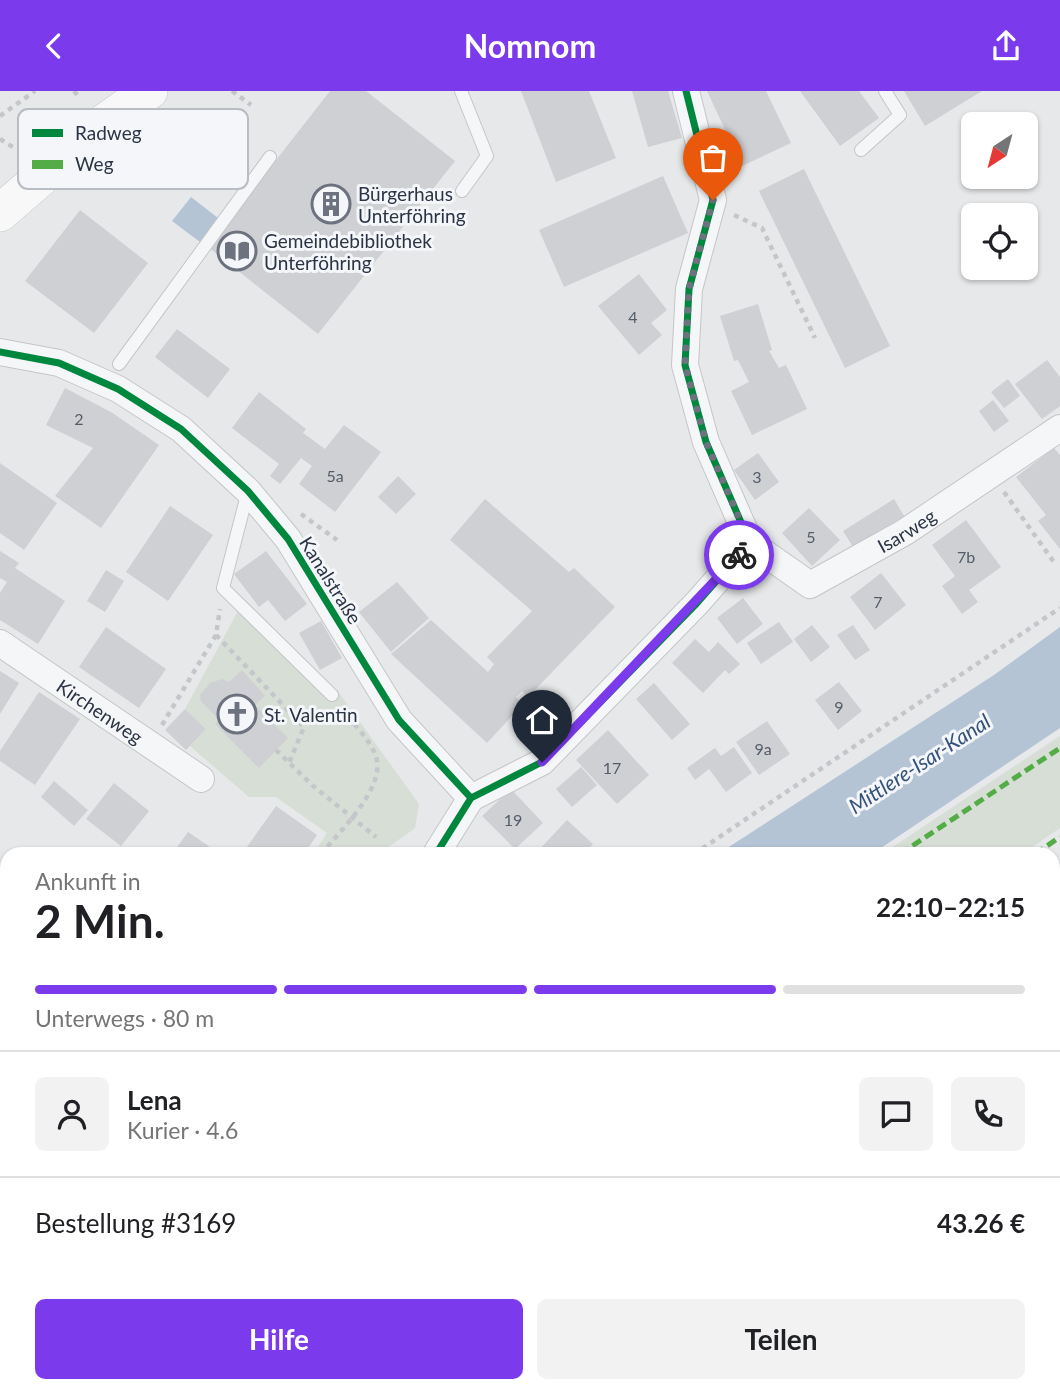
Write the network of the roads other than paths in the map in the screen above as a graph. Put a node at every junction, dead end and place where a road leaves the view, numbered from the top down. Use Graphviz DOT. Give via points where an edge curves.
graph roads {
  1 [pos="149,91"];
  2 [pos="461,91"];
  3 [pos="687,91"];
  4 [pos="886,91"];
  5 [pos="123,109"];
  6 [pos="861,150"];
  7 [pos="270,157"];
  8 [pos="248,187"];
  9 [pos="28,189"];
  10 [pos="247,189"];
  11 [pos="462,191"];
  12 [pos="0,213"];
  13 [pos="0,352"];
  14 [pos="119,364"];
  15 [pos="1060,428"];
  16 [pos="248,491"];
  17 [pos="750,543"];
  18 [pos="0,643"];
  19 [pos="332,695"];
  20 [pos="201,779"];
  21 [pos="471,798"];
  22 [pos="440,847"];
  1 -- 5 [label="main road"];
  2 -- 11 [label="lane" via="487,156"];
  3 -- 17 [label="street" via="713,200 689,289 685,365 706,442"];
  4 -- 6 [label="lane" via="900,115"];
  7 -- 8 [label="lane"];
  9 -- 12 [label="main road"];
  10 -- 14 [label="lane"];
  13 -- 16 [label="street, Kanalstraße" via="59,363 118,389 181,429"];
  15 -- 17 [label="street, Isarweg" via="905,532 810,585"];
  16 -- 19 [label="lane" via="223,588"];
  16 -- 21 [label="street, Kanalstraße" via="288,539 399,720"];
  17 -- 21 [label="street" via="542,762"];
  18 -- 20 [label="street, Kirchenweg"];
  21 -- 22 [label="street"];
}
